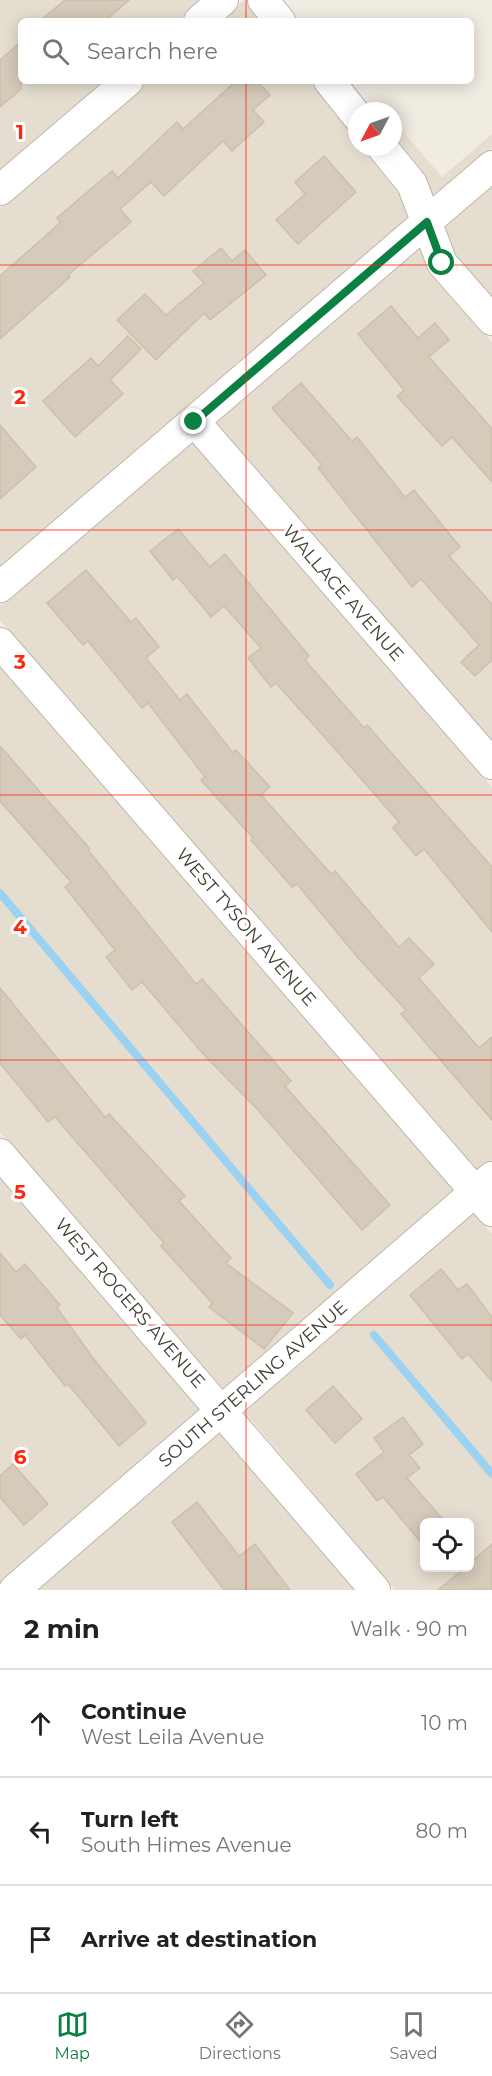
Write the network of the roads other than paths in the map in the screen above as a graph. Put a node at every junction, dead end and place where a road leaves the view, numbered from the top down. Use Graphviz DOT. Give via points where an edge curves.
graph roads {
  1 [pos="223,0"];
  2 [pos="263,0"];
  3 [pos="202,18"];
  4 [pos="278,18"];
  5 [pos="124,84"];
  6 [pos="331,84"];
  7 [pos="348,105"];
  8 [pos="389,156"];
  9 [pos="492,166"];
  10 [pos="0,190"];
  11 [pos="427,222"];
  12 [pos="492,320"];
  13 [pos="194,422"];
  14 [pos="0,587"];
  15 [pos="0,642"];
  16 [pos="492,764"];
  17 [pos="0,1154"];
  18 [pos="486,1194"];
  19 [pos="223,1410"];
  20 [pos="14,1590"];
  21 [pos="375,1590"];
  1 -- 3 [label="street"];
  2 -- 4 [label="street"];
  5 -- 10 [label="street"];
  6 -- 7 [label="street"];
  8 -- 11 [label="street" via="412,184"];
  9 -- 11 [label="street"];
  11 -- 12 [label="street" via="442,263"];
  11 -- 13 [label="street"];
  13 -- 14 [label="street"];
  13 -- 16 [label="street, WALLACE AVENUE"];
  15 -- 18 [label="street, WEST TYSON AVENUE"];
  17 -- 19 [label="street, WEST ROGERS AVENUE"];
  18 -- 19 [label="street, SOUTH STERLING AVENUE"];
  19 -- 20 [label="street, SOUTH STERLING AVENUE"];
  19 -- 21 [label="street, WEST ROGERS AVENUE"];
}
